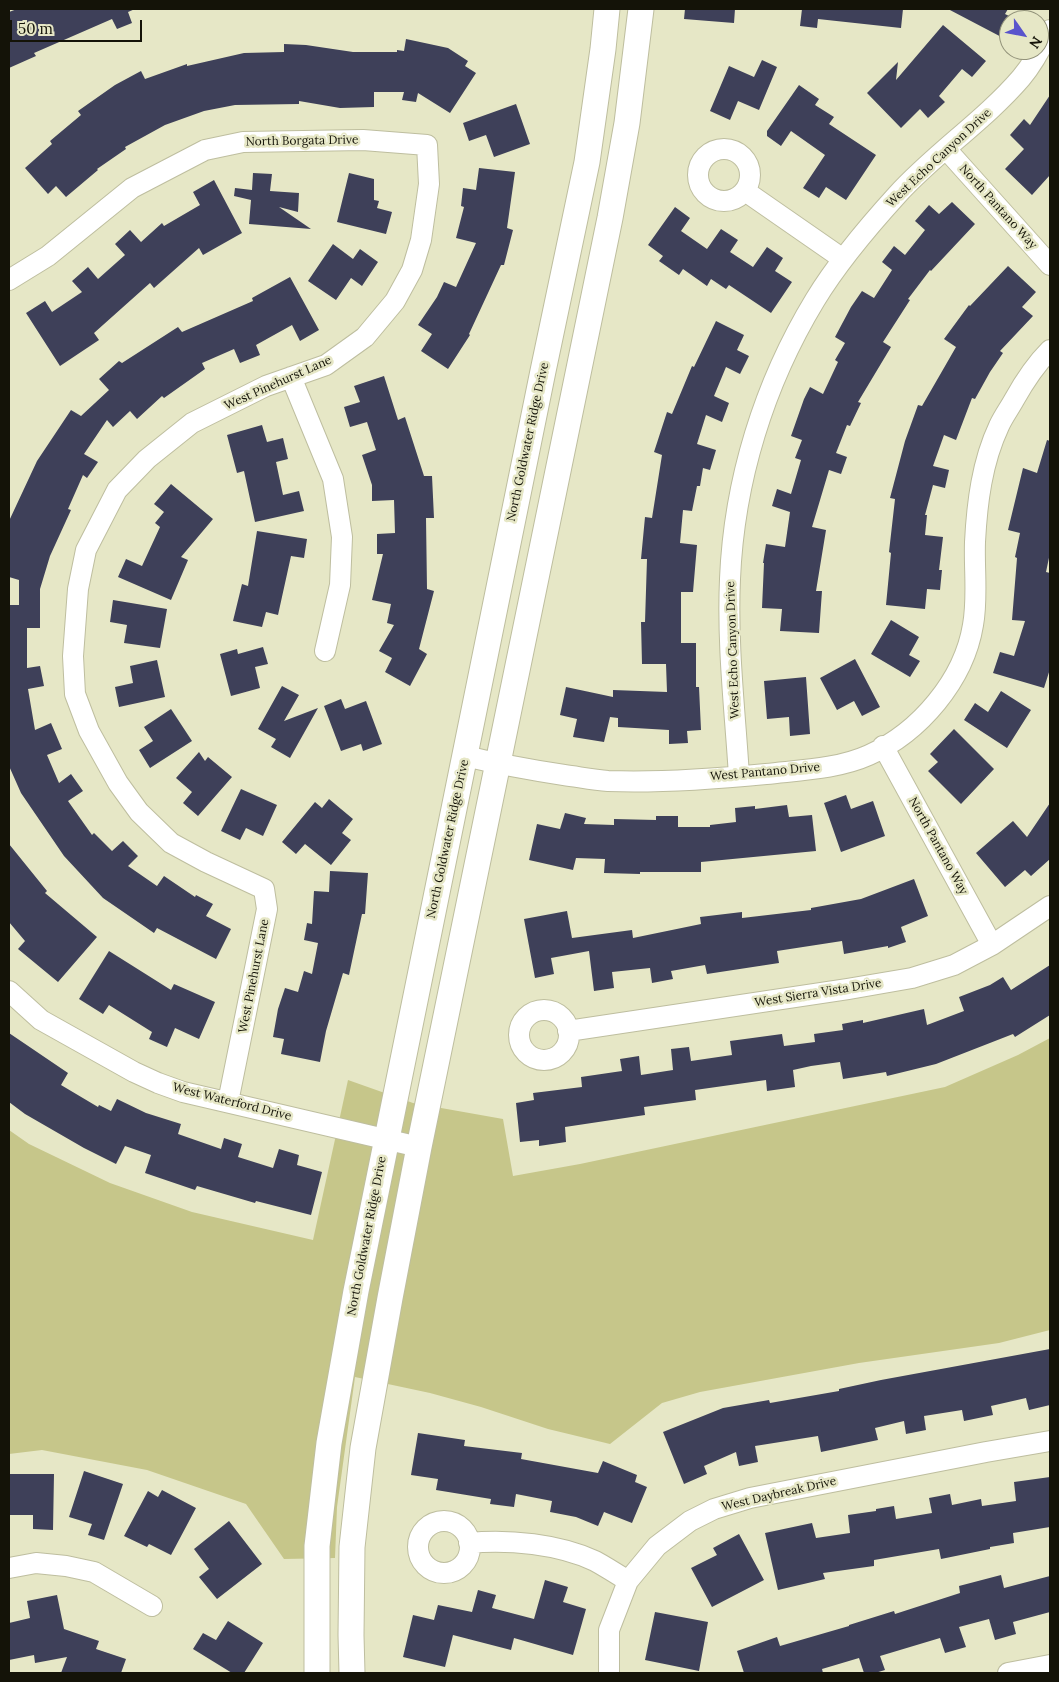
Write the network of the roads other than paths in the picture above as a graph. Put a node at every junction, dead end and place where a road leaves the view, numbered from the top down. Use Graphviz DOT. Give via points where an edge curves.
graph roads {
  1 [pos="607,9"];
  2 [pos="641,9"];
  3 [pos="1050,30"];
  4 [pos="427,145"];
  5 [pos="946,149"];
  6 [pos="745,191"];
  7 [pos="843,259"];
  8 [pos="1050,265"];
  9 [pos="9,280"];
  10 [pos="1050,350"];
  11 [pos="291,377"];
  12 [pos="325,651"];
  13 [pos="883,746"];
  14 [pos="465,756"];
  15 [pos="498,764"];
  16 [pos="739,776"];
  17 [pos="1050,906"];
  18 [pos="992,946"];
  19 [pos="9,991"];
  20 [pos="568,1030"];
  21 [pos="228,1102"];
  22 [pos="387,1139"];
  23 [pos="420,1147"];
  24 [pos="1050,1441"];
  25 [pos="469,1543"];
  26 [pos="9,1568"];
  27 [pos="628,1581"];
  28 [pos="152,1606"];
  29 [pos="1050,1665"];
  30 [pos="317,1673"];
  31 [pos="352,1673"];
  32 [pos="609,1673"];
  33 [pos="1008,1673"];
  1 -- 14 [label="street, North Goldwater Ridge Drive" via="587,162"];
  2 -- 15 [label="street" via="627,123 610,218"];
  3 -- 5 [label="street, West Echo Canyon Drive" via="1023,76"];
  4 -- 9 [label="street, North Borgata Drive" via="363,140 243,142 205,150 132,188 48,256"];
  4 -- 11 [label="street, West Pinehurst Lane" via="429,184 421,240 412,270 395,301 364,337 326,365"];
  5 -- 7 [label="street, West Echo Canyon Drive" via="902,190"];
  5 -- 8 [label="street, North Pantano Way"];
  6 -- 7 [label="street"];
  7 -- 16 [label="street, West Echo Canyon Drive" via="816,298 773,381 743,479 730,579"];
  10 -- 13 [label="street, West Pantano Drive" via="998,427 986,463 975,542 973,626 965,654 953,680 938,699 915,724"];
  11 -- 12 [label="street" via="333,479 342,537 340,585"];
  11 -- 21 [label="street, West Pinehurst Lane" via="192,423 147,459 117,490 86,550 78,590 73,656 75,694 89,731 118,783 138,812 171,844 264,889 267,909"];
  13 -- 16 [label="street, West Pantano Drive" via="853,761 817,769"];
  13 -- 18 [label="street, North Pantano Way"];
  14 -- 15 [label="street, West Pantano Drive"];
  14 -- 22 [label="street, North Goldwater Ridge Drive"];
  15 -- 16 [label="street, West Pantano Drive" via="606,781"];
  15 -- 23 [label="street"];
  17 -- 18 [label="street, West Sierra Vista Drive"];
  18 -- 20 [label="street, West Sierra Vista Drive" via="954,965 912,978"];
  19 -- 21 [label="street, West Waterford Drive" via="41,1020 134,1072 158,1084"];
  21 -- 22 [label="street, West Waterford Drive"];
  22 -- 23 [label="street, West Waterford Drive"];
  22 -- 30 [label="street, North Goldwater Ridge Drive" via="329,1443 317,1546"];
  23 -- 31 [label="street" via="363,1448 352,1547"];
  24 -- 27 [label="street, West Daybreak Drive" via="750,1498 714,1509 690,1520 657,1546"];
  25 -- 27 [label="street" via="509,1542 562,1549 594,1561"];
  26 -- 28 [label="street" via="36,1563 94,1572"];
  27 -- 32 [label="street, West Daybreak Drive" via="608,1630"];
  29 -- 33 [label="street"];
}
